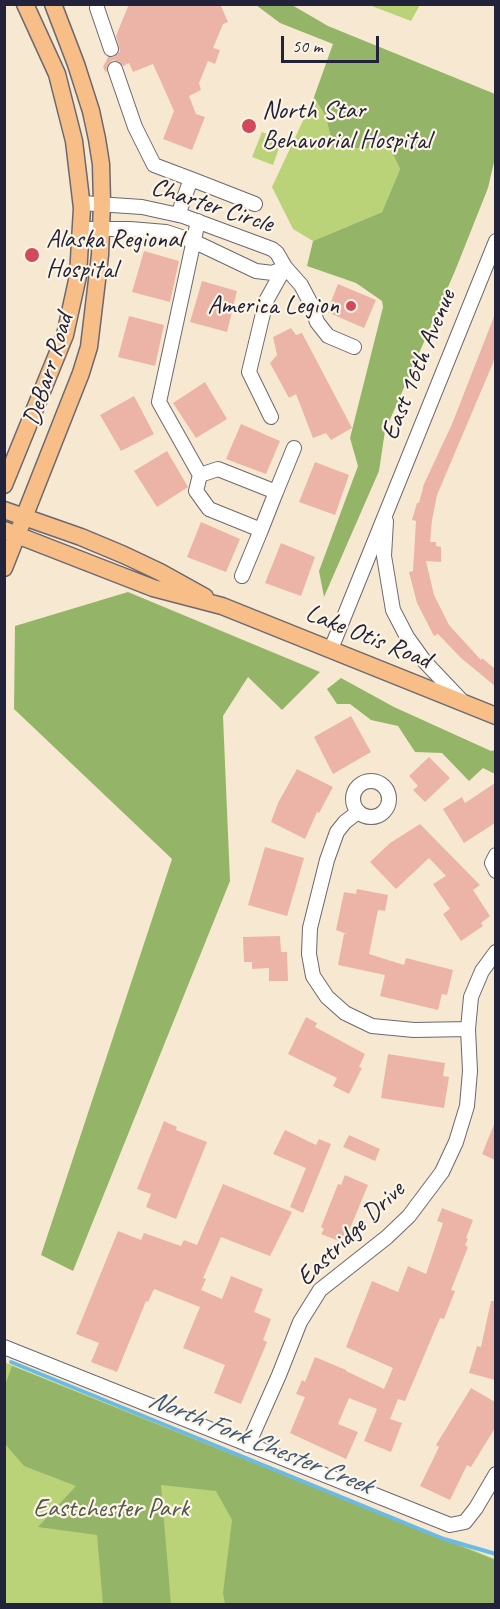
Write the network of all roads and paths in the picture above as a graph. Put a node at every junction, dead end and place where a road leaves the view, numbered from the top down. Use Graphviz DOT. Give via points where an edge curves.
graph roads {
  1 [pos="25,4"];
  2 [pos="53,4"];
  3 [pos="97,6"];
  4 [pos="111,50"];
  5 [pos="115,69"];
  6 [pos="191,179"];
  7 [pos="82,203"];
  8 [pos="102,203"];
  9 [pos="255,204"];
  10 [pos="178,215"];
  11 [pos="198,221"];
  12 [pos="101,228"];
  13 [pos="81,229"];
  14 [pos="495,241"];
  15 [pos="193,242"];
  16 [pos="285,267"];
  17 [pos="354,347"];
  18 [pos="271,417"];
  19 [pos="294,448"];
  20 [pos="200,475"];
  21 [pos="4,485"];
  22 [pos="276,492"];
  23 [pos="387,507"];
  24 [pos="4,510"];
  25 [pos="26,516"];
  26 [pos="261,530"];
  27 [pos="11,533"];
  28 [pos="4,568"];
  29 [pos="242,576"];
  30 [pos="222,606"];
  31 [pos="331,649"];
  32 [pos="464,703"];
  33 [pos="495,716"];
  34 [pos="358,812"];
  35 [pos="495,855"];
  36 [pos="495,871"];
  37 [pos="495,952"];
  38 [pos="468,1029"];
  39 [pos="4,1347"];
  40 [pos="248,1445"];
  41 [pos="495,1474"];
  1 -- 7 [label="main road, DeBarr Road" via="57,74 74,141"];
  2 -- 8 [label="main road, DeBarr Road" via="91,111 101,164"];
  3 -- 4 [label="street"];
  5 -- 6 [label="street" via="153,165"];
  6 -- 9 [label="street"];
  6 -- 10 [label="street"];
  7 -- 8 [label="street, Charter Circle"];
  7 -- 13 [label="main road, DeBarr Road"];
  8 -- 10 [label="street, Charter Circle"];
  8 -- 12 [label="main road, DeBarr Road"];
  10 -- 11 [label="street, Charter Circle"];
  11 -- 15 [label="street"];
  11 -- 16 [label="street, Charter Circle" via="272,249"];
  12 -- 13 [label="street, Charter Circle"];
  12 -- 15 [label="street, Charter Circle" via="153,230"];
  12 -- 25 [label="main road, DeBarr Road" via="89,347"];
  13 -- 21 [label="main road, DeBarr Road" via="78,276 65,335"];
  14 -- 23 [label="street, East 16th Avenue"];
  15 -- 16 [label="street, Charter Circle" via="256,272 273,273"];
  15 -- 20 [label="street" via="159,402"];
  16 -- 17 [label="street" via="301,285 317,322 328,336"];
  16 -- 18 [label="street" via="266,301 249,372"];
  19 -- 22 [label="street"];
  20 -- 22 [label="street" via="218,469"];
  20 -- 26 [label="street" via="196,491 209,509"];
  22 -- 26 [label="street"];
  23 -- 31 [label="street, East 16th Avenue"];
  23 -- 32 [label="street, East 16th Avenue" via="384,556 393,610 425,662"];
  24 -- 25 [label="main road, Lake Otis Road"];
  25 -- 27 [label="main road, DeBarr Road"];
  25 -- 30 [label="main road, Lake Otis Road" via="124,555"];
  26 -- 29 [label="street"];
  27 -- 28 [label="main road, DeBarr Road"];
  27 -- 30 [label="main road, Lake Otis Road" via="153,588"];
  30 -- 31 [label="main road, Lake Otis Road"];
  31 -- 32 [label="main road, Lake Otis Road"];
  32 -- 33 [label="main road, Lake Otis Road"];
  34 -- 38 [label="street" via="337,832 327,860 310,928 313,976 327,997 345,1013 372,1026"];
  35 -- 36 [label="street"];
  37 -- 38 [label="street, Eastridge Drive" via="471,997"];
  38 -- 40 [label="street, Eastridge Drive" via="467,1106 442,1172 410,1216 320,1290 300,1322"];
  39 -- 40 [label="street"];
  40 -- 41 [label="street" via="450,1525 465,1522"];
}
